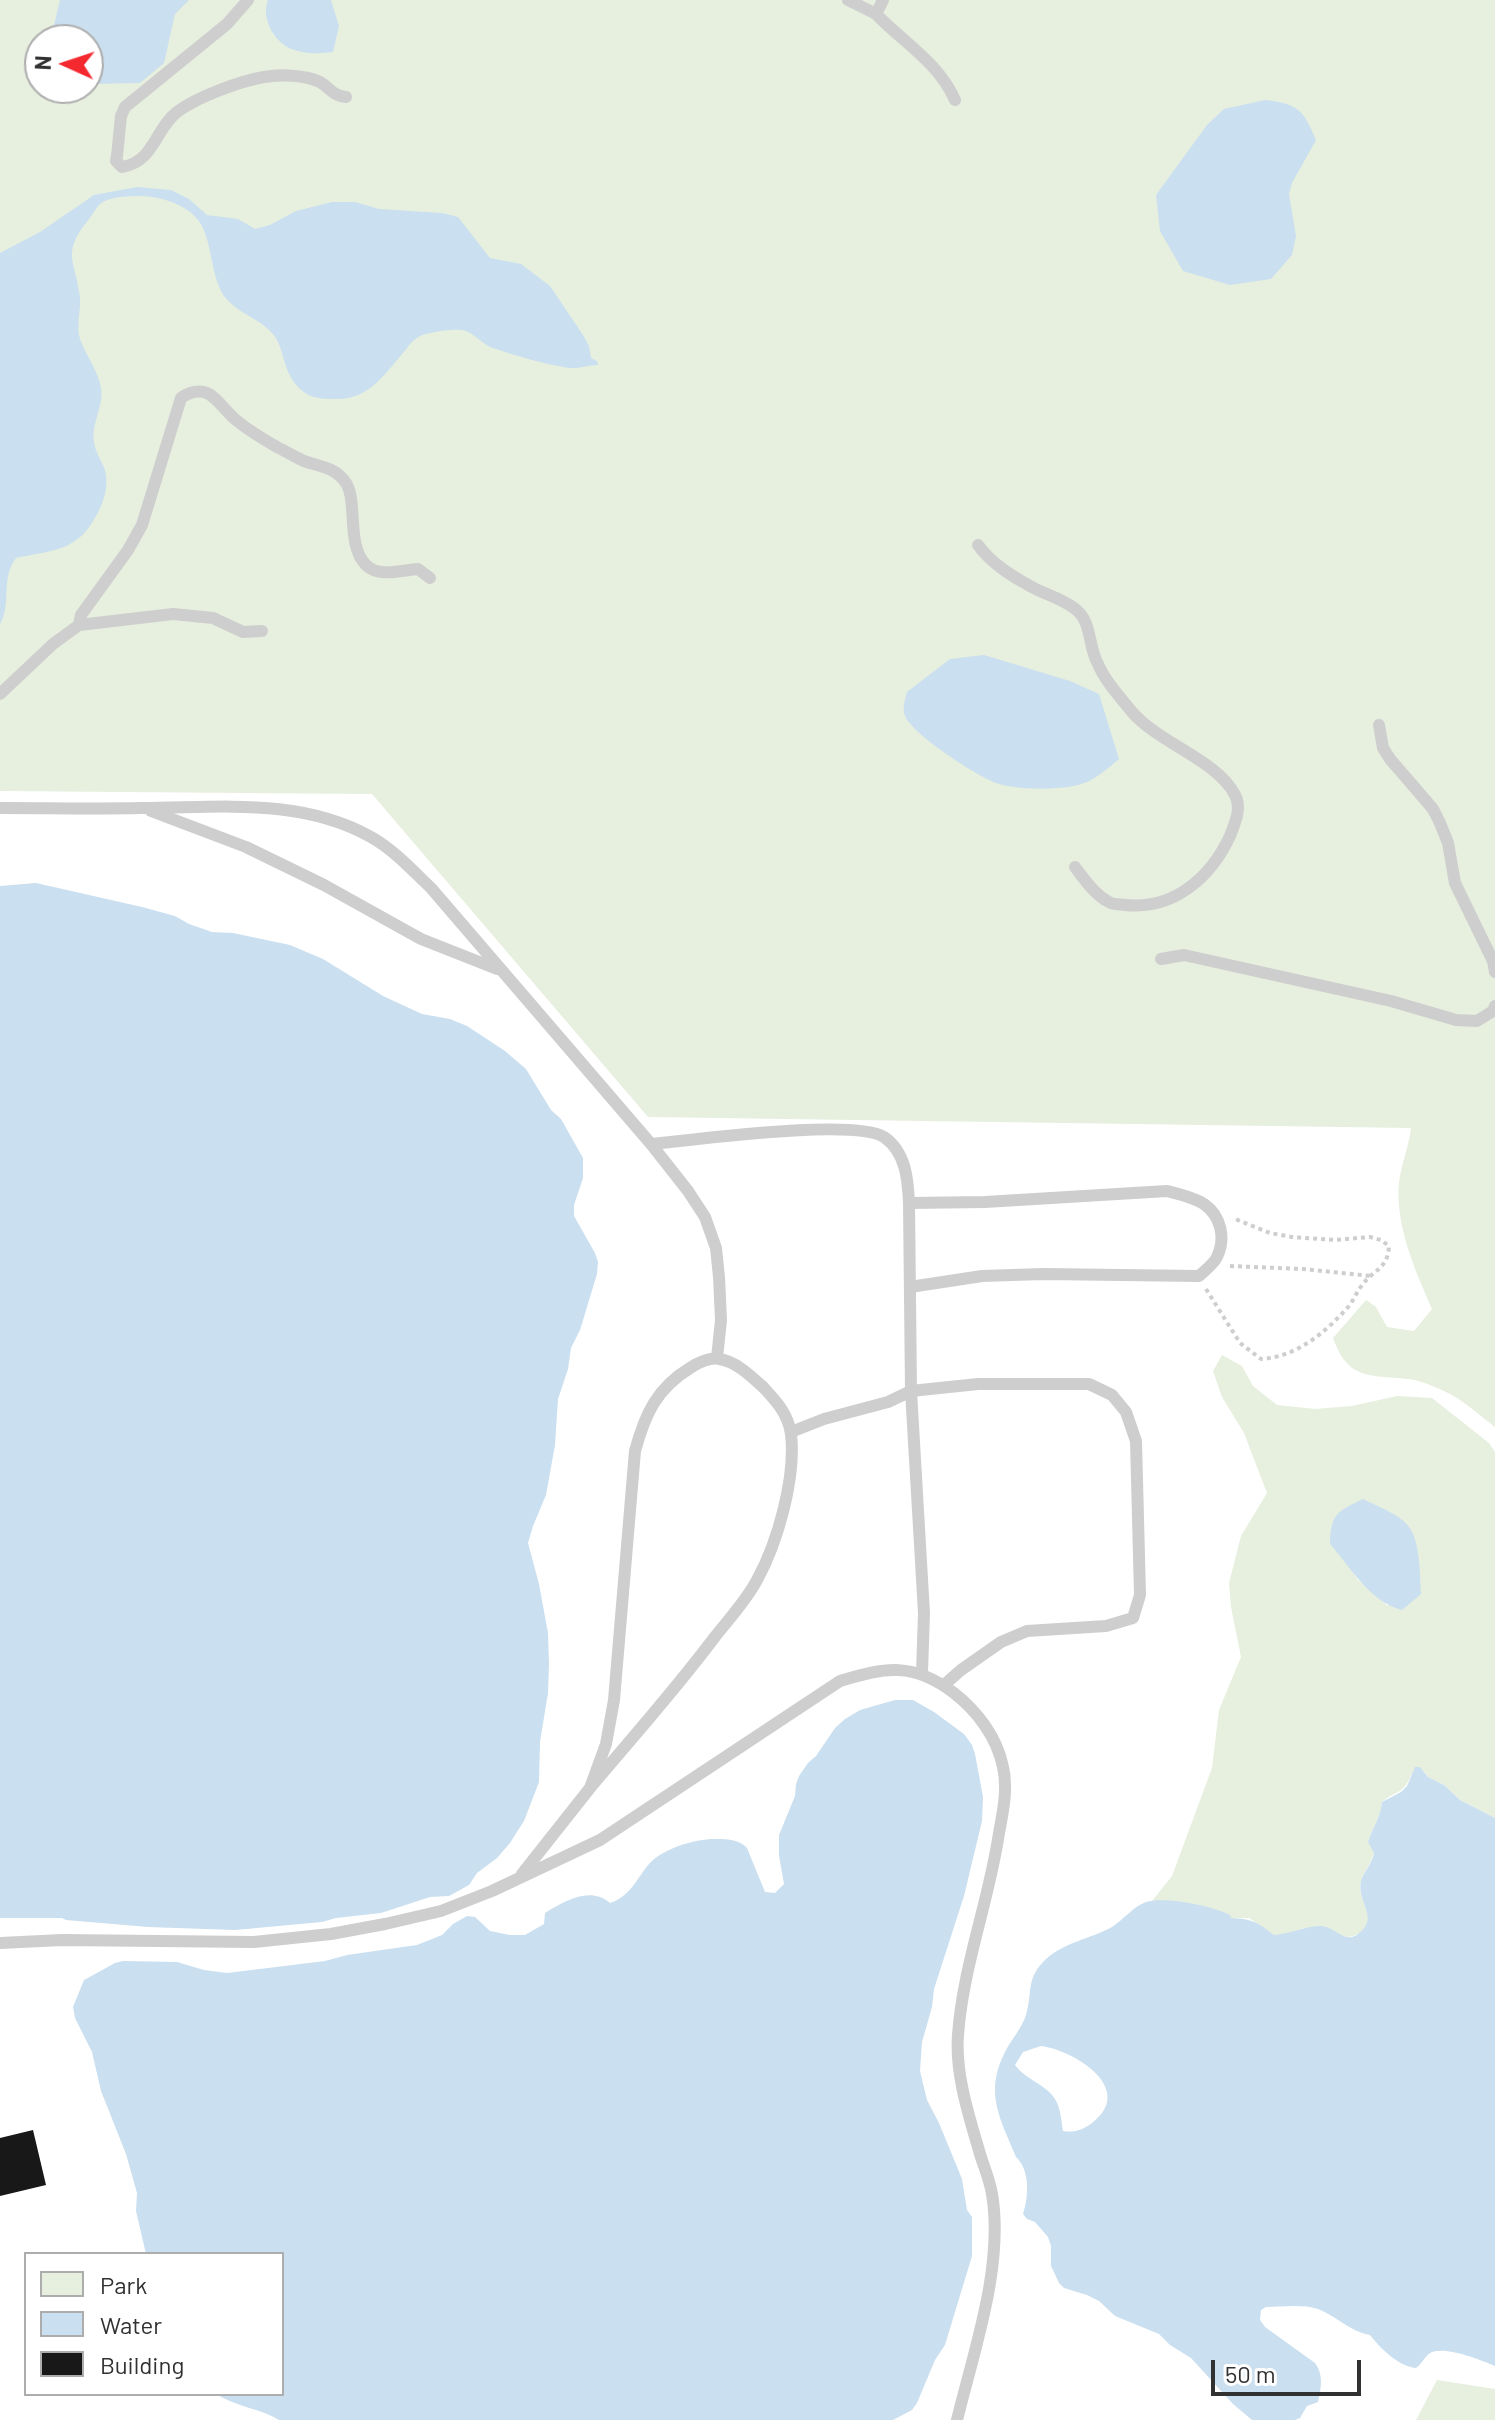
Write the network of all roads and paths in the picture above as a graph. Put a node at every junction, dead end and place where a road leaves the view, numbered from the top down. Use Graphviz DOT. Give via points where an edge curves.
graph roads {
  1 [pos="248,0"];
  2 [pos="848,0"];
  3 [pos="883,0"];
  4 [pos="876,14"];
  5 [pos="346,97"];
  6 [pos="955,100"];
  7 [pos="978,545"];
  8 [pos="430,578"];
  9 [pos="79,625"];
  10 [pos="262,631"];
  11 [pos="0,694"];
  12 [pos="1379,725"];
  13 [pos="0,808"];
  14 [pos="144,808"];
  15 [pos="1075,867"];
  16 [pos="1161,959"];
  17 [pos="501,970"];
  18 [pos="1495,972"];
  19 [pos="1495,1006"];
  20 [pos="651,1144"];
  21 [pos="909,1203"];
  22 [pos="1206,1205"];
  23 [pos="1211,1265"];
  24 [pos="1199,1276"];
  25 [pos="1371,1276"];
  26 [pos="910,1287"];
  27 [pos="717,1358"];
  28 [pos="911,1391"];
  29 [pos="791,1432"];
  30 [pos="922,1673"];
  31 [pos="944,1685"];
  32 [pos="590,1788"];
  33 [pos="520,1876"];
  34 [pos="0,1943"];
  35 [pos="957,2420"];
  1 -- 5 [label="lane" via="219,32 125,107 116,161 122,167 144,155 178,111 265,76 308,79"];
  2 -- 4 [label="lane"];
  3 -- 4 [label="lane"];
  4 -- 6 [label="lane" via="930,61"];
  7 -- 15 [label="lane" via="991,562 1076,609 1095,660 1142,723 1215,770 1238,800 1237,820 1222,852 1197,883 1166,902 1140,907 1110,903"];
  8 -- 9 [label="lane" via="418,569 382,573 366,566 353,532 348,487 336,472 277,447 198,391 181,398 142,525"];
  9 -- 10 [label="lane" via="173,614 213,618 243,632"];
  9 -- 11 [label="lane"];
  12 -- 18 [label="lane" via="1383,748 1440,823 1455,883"];
  13 -- 14 [label="lane"];
  14 -- 17 [label="lane" via="246,847 421,939"];
  14 -- 17 [label="lane" via="277,807 324,817 370,836 431,888"];
  16 -- 19 [label="lane" via="1184,955 1456,1020 1477,1021"];
  17 -- 20 [label="lane"];
  20 -- 21 [label="lane" via="774,1132 868,1131 884,1137 897,1151 907,1173"];
  20 -- 27 [label="lane" via="705,1217 716,1248 721,1320"];
  21 -- 22 [label="lane" via="1167,1191"];
  21 -- 26 [label="lane"];
  22 -- 23 [label="lane" via="1220,1221 1222,1242"];
  22 -- 25 [label="path" via="1270,1233 1381,1240 1389,1246 1388,1257"];
  23 -- 24 [label="lane"];
  23 -- 25 [label="path"];
  24 -- 25 [label="path" via="1240,1343 1261,1359 1284,1356 1319,1335"];
  24 -- 26 [label="lane" via="982,1276"];
  26 -- 28 [label="lane"];
  27 -- 29 [label="lane" via="737,1366 781,1405"];
  27 -- 32 [label="lane" via="677,1376 644,1420 635,1451 614,1700"];
  28 -- 29 [label="lane"];
  28 -- 30 [label="lane"];
  28 -- 31 [label="lane" via="978,1384 1089,1384 1112,1395 1126,1412 1136,1441 1140,1595 1133,1618 1106,1626 1027,1631 1001,1642"];
  29 -- 32 [label="lane" via="785,1500 757,1581 675,1690"];
  30 -- 31 [label="lane"];
  30 -- 33 [label="lane" via="896,1668 840,1681 600,1840"];
  31 -- 35 [label="lane" via="989,1731 1003,1768 1004,1807 958,2037 962,2084 992,2192 997,2235"];
  32 -- 33 [label="lane"];
  33 -- 34 [label="lane" via="441,1911 331,1934 241,1942"];
}
